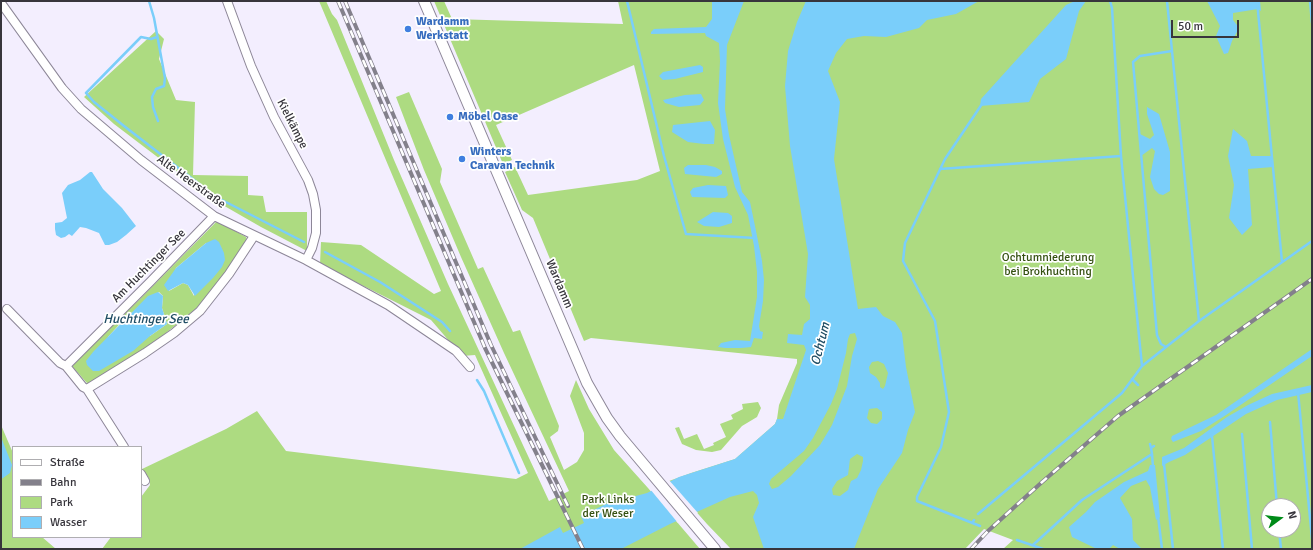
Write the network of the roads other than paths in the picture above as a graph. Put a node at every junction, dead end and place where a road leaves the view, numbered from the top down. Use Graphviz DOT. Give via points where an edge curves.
graph roads {
  1 [pos="227,1"];
  2 [pos="424,1"];
  3 [pos="1,3"];
  4 [pos="214,216"];
  5 [pos="254,236"];
  6 [pos="306,260"];
  7 [pos="7,309"];
  8 [pos="66,366"];
  9 [pos="470,367"];
  10 [pos="87,389"];
  11 [pos="123,446"];
  12 [pos="715,549"];
  1 -- 6 [label="street, Kielkämpe" via="251,66 313,194 316,233"];
  2 -- 12 [label="street, Wardamm" via="587,383 620,436"];
  3 -- 4 [label="street, Alte Heerstraße" via="62,88 81,109 141,160"];
  4 -- 5 [label="street, Alte Heerstraße"];
  4 -- 8 [label="street, Am Huchtinger See"];
  5 -- 6 [label="street, Alte Heerstraße"];
  5 -- 10 [label="street" via="200,311 174,333"];
  6 -- 9 [label="street, Alte Heerstraße" via="394,310 456,351"];
  7 -- 8 [label="street" via="60,363"];
  8 -- 10 [label="street"];
  10 -- 11 [label="street"];
}
